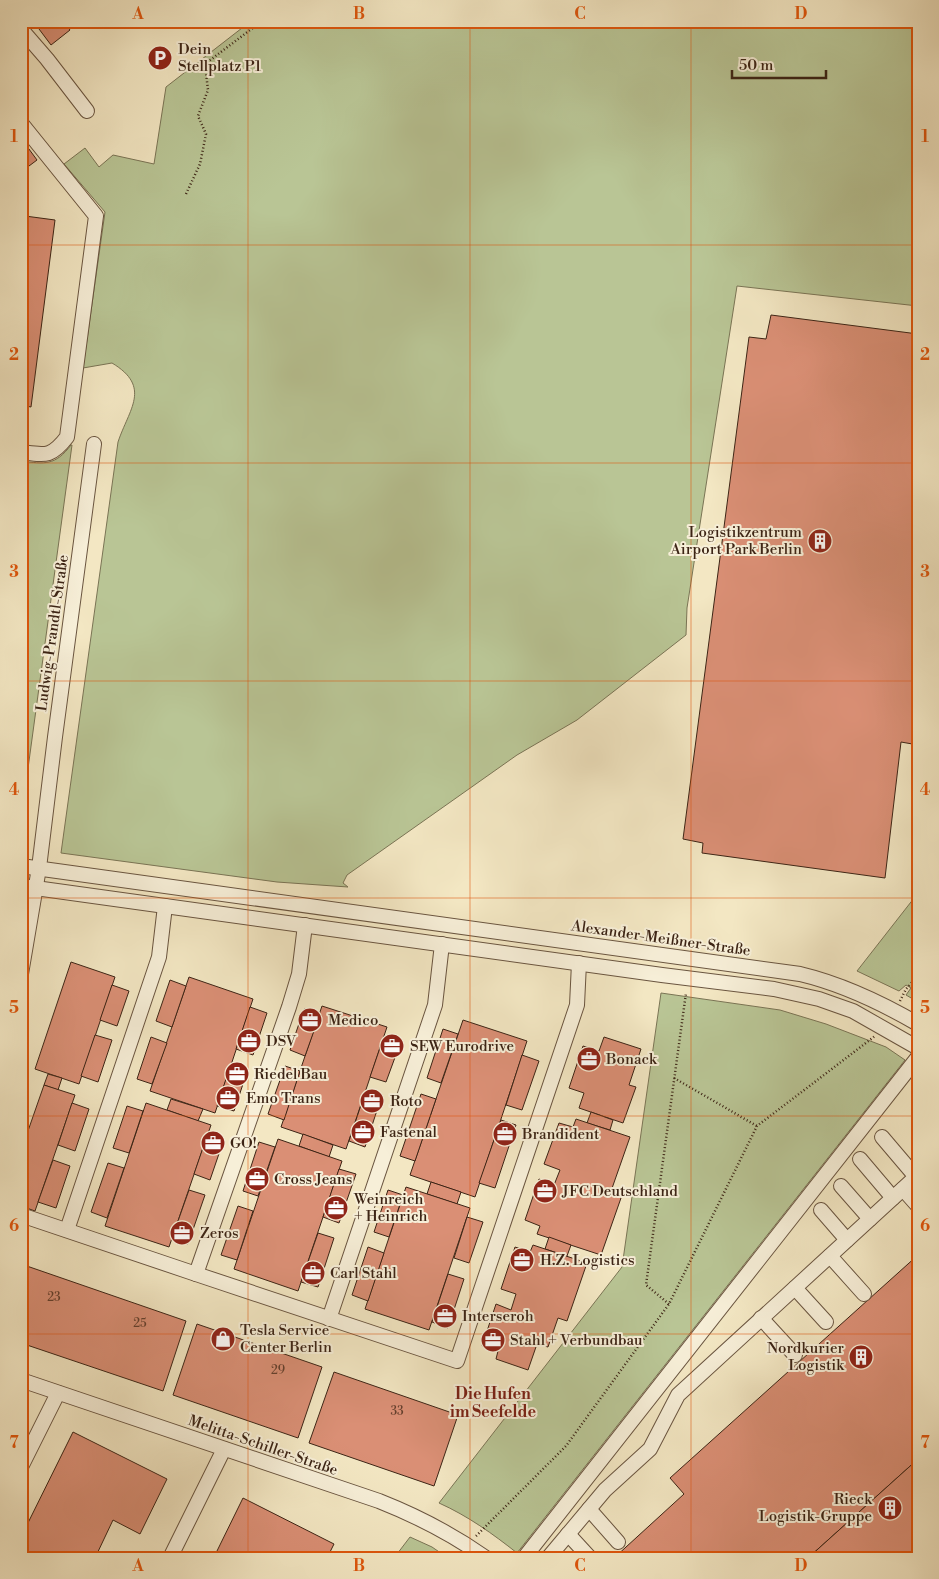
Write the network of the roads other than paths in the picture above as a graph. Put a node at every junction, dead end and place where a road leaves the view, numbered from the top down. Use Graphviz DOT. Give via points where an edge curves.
graph roads {
  1 [pos="21,29"];
  2 [pos="87,111"];
  3 [pos="21,123"];
  4 [pos="94,444"];
  5 [pos="21,452"];
  6 [pos="21,866"];
  7 [pos="39,868"];
  8 [pos="156,885"];
  9 [pos="21,886"];
  10 [pos="36,888"];
  11 [pos="159,905"];
  12 [pos="305,925"];
  13 [pos="490,932"];
  14 [pos="442,944"];
  15 [pos="488,950"];
  16 [pos="579,963"];
  17 [pos="21,974"];
  18 [pos="826,980"];
  19 [pos="819,999"];
  20 [pos="918,1024"];
  21 [pos="918,1048"];
  22 [pos="918,1057"];
  23 [pos="882,1137"];
  24 [pos="860,1159"];
  25 [pos="917,1176"];
  26 [pos="841,1186"];
  27 [pos="898,1193"];
  28 [pos="918,1206"];
  29 [pos="822,1210"];
  30 [pos="21,1215"];
  31 [pos="870,1219"];
  32 [pos="67,1230"];
  33 [pos="847,1240"];
  34 [pos="830,1256"];
  35 [pos="196,1274"];
  36 [pos="795,1288"];
  37 [pos="864,1294"];
  38 [pos="329,1318"];
  39 [pos="762,1318"];
  40 [pos="826,1322"];
  41 [pos="794,1355"];
  42 [pos="21,1380"];
  43 [pos="58,1393"];
  44 [pos="224,1449"];
  45 [pos="21,1467"];
  46 [pos="589,1509"];
  47 [pos="568,1534"];
  48 [pos="618,1542"];
  49 [pos="170,1558"];
  50 [pos="486,1558"];
  51 [pos="524,1558"];
  52 [pos="548,1558"];
  53 [pos="590,1558"];
  1 -- 2 [label="street"];
  3 -- 5 [label="street" via="96,216 67,437 58,449 45,455"];
  4 -- 7 [label="street, Ludwig-Prandtl-Straße"];
  6 -- 7 [label="street, Alexander-Meißner-Straße"];
  7 -- 8 [label="street, Alexander-Meißner-Straße"];
  7 -- 10 [label="street, Ludwig-Prandtl-Straße"];
  8 -- 11 [label="street"];
  8 -- 13 [label="street, Alexander-Meißner-Straße"];
  9 -- 10 [label="street"];
  10 -- 11 [label="street"];
  10 -- 17 [label="street, Ludwig-Prandtl-Straße"];
  11 -- 12 [label="street"];
  11 -- 32 [label="street" via="159,957 154,975"];
  12 -- 14 [label="street"];
  12 -- 35 [label="street" via="298,974 289,1007"];
  13 -- 15 [label="street"];
  13 -- 18 [label="street, Alexander-Meißner-Straße"];
  14 -- 15 [label="street"];
  14 -- 38 [label="street" via="435,1005"];
  15 -- 16 [label="street"];
  16 -- 19 [label="street" via="774,989"];
  16 -- 38 [label="street" via="577,1005 457,1361"];
  18 -- 19 [label="street"];
  18 -- 20 [label="street, Alexander-Meißner-Straße"];
  19 -- 21 [label="street" via="853,1011"];
  22 -- 51 [label="street"];
  23 -- 25 [label="street"];
  24 -- 27 [label="street"];
  25 -- 27 [label="street"];
  26 -- 31 [label="street"];
  27 -- 28 [label="street"];
  27 -- 31 [label="street"];
  29 -- 33 [label="street"];
  30 -- 32 [label="street"];
  31 -- 33 [label="street"];
  32 -- 35 [label="street"];
  33 -- 34 [label="street"];
  34 -- 36 [label="street"];
  34 -- 37 [label="street"];
  35 -- 38 [label="street"];
  36 -- 39 [label="street"];
  36 -- 40 [label="street"];
  39 -- 41 [label="street"];
  39 -- 46 [label="street" via="678,1395 650,1449"];
  42 -- 43 [label="street, Melitta-Schiller-Straße"];
  43 -- 44 [label="street, Melitta-Schiller-Straße"];
  43 -- 45 [label="street"];
  44 -- 49 [label="street"];
  44 -- 50 [label="street, Melitta-Schiller-Straße" via="423,1519"];
  46 -- 47 [label="street"];
  46 -- 48 [label="street"];
  47 -- 52 [label="street"];
  47 -- 53 [label="street"];
}
